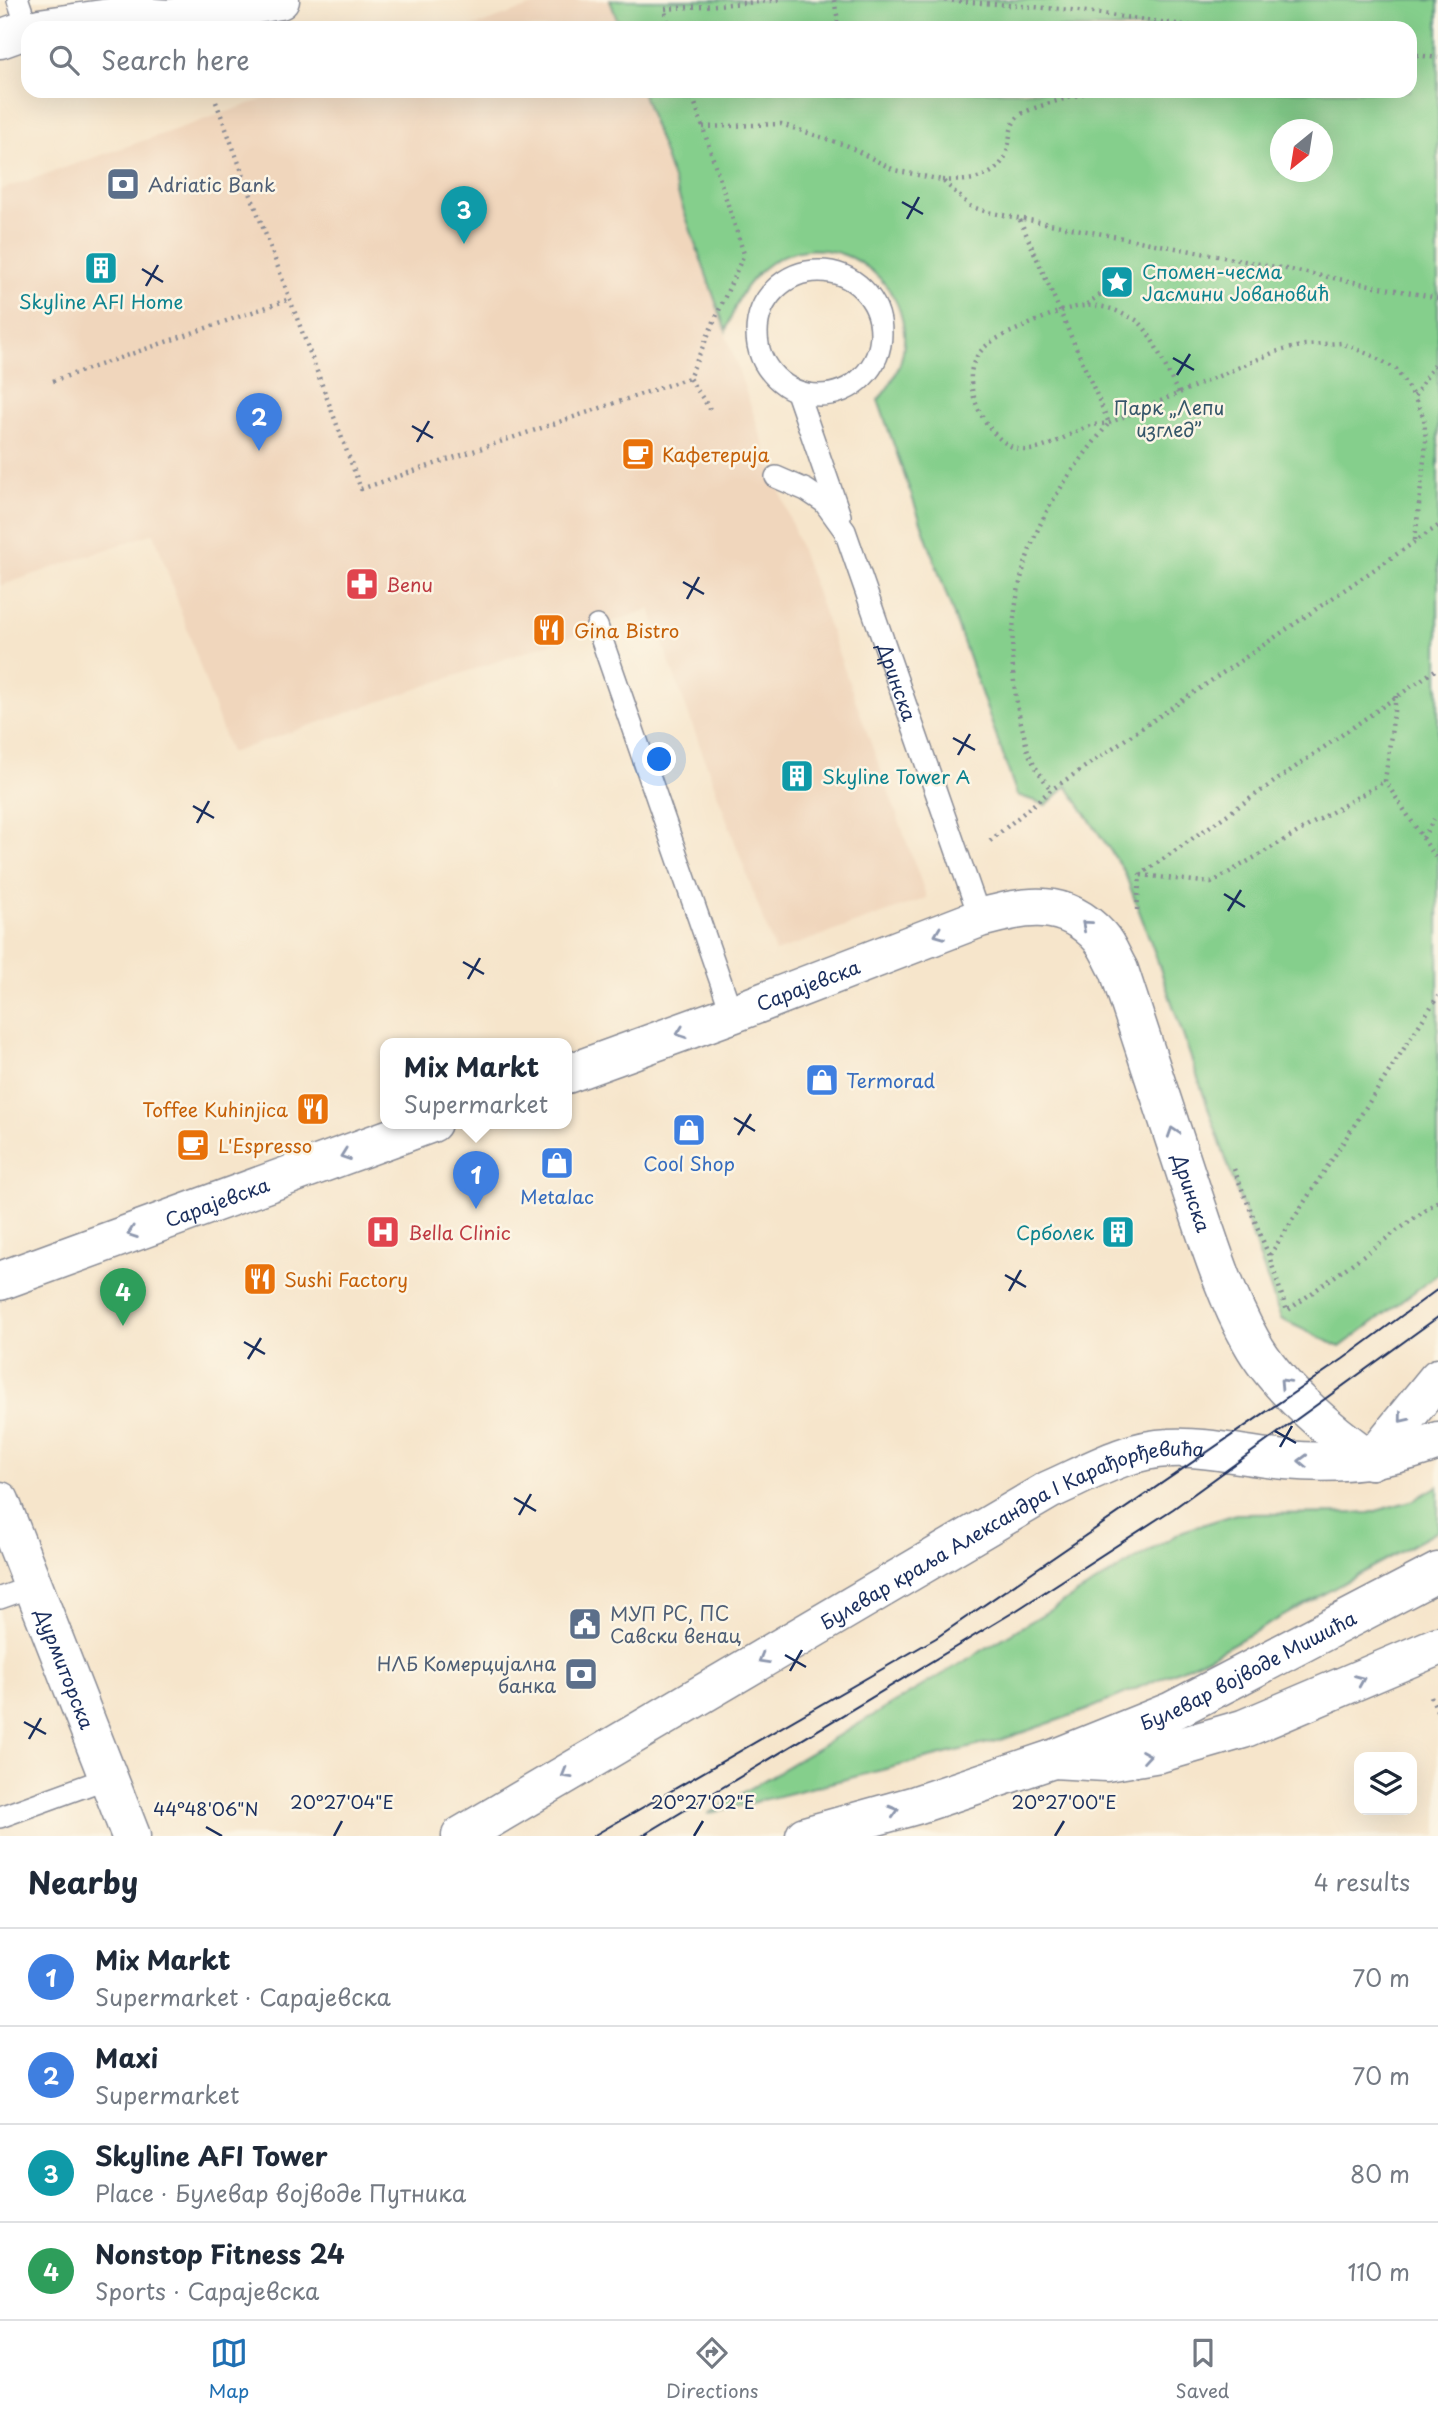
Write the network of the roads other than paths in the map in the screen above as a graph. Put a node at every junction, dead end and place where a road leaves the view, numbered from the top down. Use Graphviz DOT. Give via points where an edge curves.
graph roads {
  1 [pos="18,0"];
  2 [pos="188,0"];
  3 [pos="280,0"];
  4 [pos="111,8"];
  5 [pos="26,21"];
  6 [pos="60,21"];
  7 [pos="64,21"];
  8 [pos="21,32"];
  9 [pos="0,39"];
  10 [pos="797,392"];
  11 [pos="776,477"];
  12 [pos="845,531"];
  13 [pos="597,626"];
  14 [pos="1052,908"];
  15 [pos="980,919"];
  16 [pos="732,1014"];
  17 [pos="572,1072"];
  18 [pos="416,1129"];
  19 [pos="0,1281"];
  20 [pos="1438,1378"];
  21 [pos="1438,1441"];
  22 [pos="1371,1460"];
  23 [pos="0,1502"];
  24 [pos="1438,1572"];
  25 [pos="17,1592"];
  26 [pos="1438,1646"];
  27 [pos="1054,1759"];
  28 [pos="110,1777"];
  29 [pos="0,1817"];
  30 [pos="131,1836"];
  31 [pos="461,1836"];
  32 [pos="805,1836"];
  1 -- 5 [label="lane"];
  2 -- 4 [label="main road"];
  3 -- 4 [label="main road" via="169,19"];
  4 -- 6 [label="main road"];
  4 -- 7 [label="main road"];
  8 -- 9 [label="main road"];
  10 -- 10 [label="lane" via="765,366 756,327 773,289 790,277 830,271 865,290 881,328 879,349 871,368 838,393"];
  10 -- 12 [label="lane"];
  11 -- 12 [label="lane, Дринска" via="824,502"];
  12 -- 15 [label="lane, Дринска"];
  13 -- 16 [label="lane"];
  14 -- 15 [label="main road, Сарајевска" via="1016,908"];
  22 -- 14 [label="main road, Дринска, one-way" via="1309,1410 1252,1343 1224,1287 1119,970 1101,938 1076,917"];
  15 -- 16 [label="main road, Сарајевска, one-way"];
  16 -- 17 [label="main road, Сарајевска, one-way"];
  18 -- 19 [label="main road, Сарајевска, one-way"];
  20 -- 22 [label="main road, one-way"];
  21 -- 22 [label="main road"];
  22 -- 31 [label="main road, Булевар краља Александра I Карађорђевића, one-way" via="1286,1460 1168,1448 1120,1459 1049,1490"];
  23 -- 25 [label="main road, Дурмиторска"];
  24 -- 27 [label="main road, Булевар војводе Мишића" via="1172,1711"];
  25 -- 28 [label="main road, Дурмиторска"];
  27 -- 26 [label="main road, one-way" via="1106,1762 1232,1733"];
  32 -- 27 [label="main road, one-way"];
  28 -- 29 [label="lane"];
  28 -- 30 [label="main road, Дурмиторска"];
}
